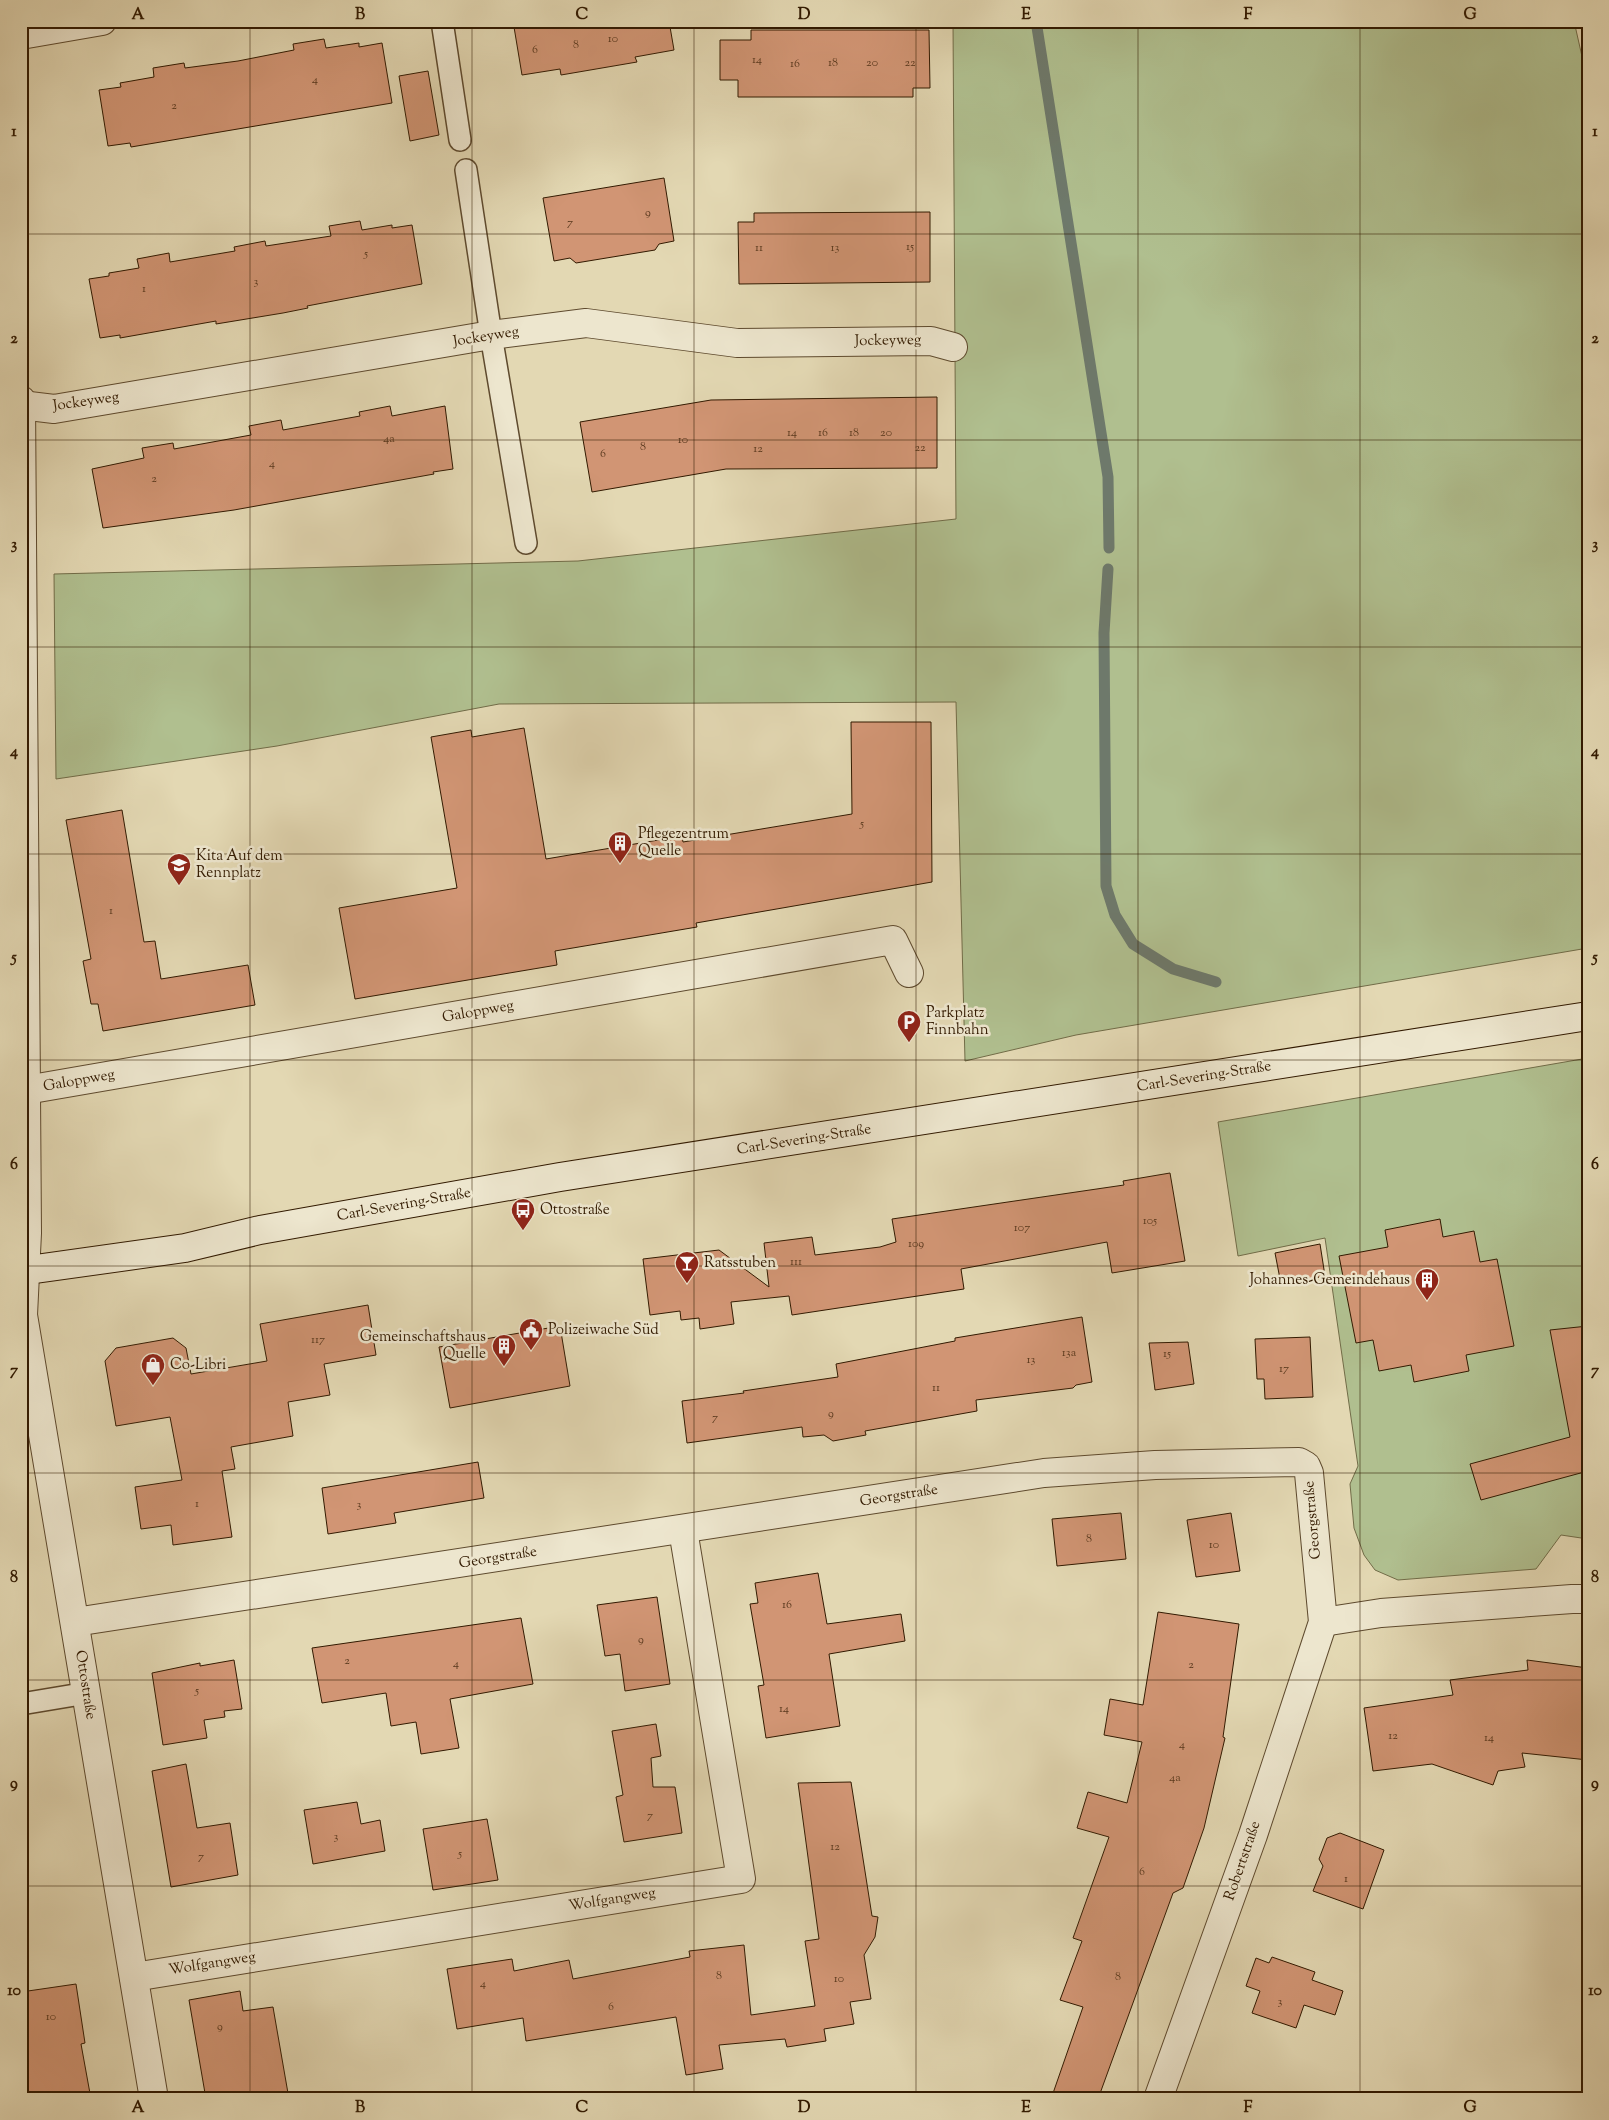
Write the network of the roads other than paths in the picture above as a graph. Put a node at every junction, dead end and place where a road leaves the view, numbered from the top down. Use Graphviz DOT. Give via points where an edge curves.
graph roads {
  1 [pos="102,21"];
  2 [pos="442,21"];
  3 [pos="21,35"];
  4 [pos="460,140"];
  5 [pos="466,170"];
  6 [pos="491,335"];
  7 [pos="953,347"];
  8 [pos="21,400"];
  9 [pos="21,405"];
  10 [pos="526,543"];
  11 [pos="909,973"];
  12 [pos="1588,1016"];
  13 [pos="26,1090"];
  14 [pos="23,1271"];
  15 [pos="683,1530"];
  16 [pos="1588,1599"];
  17 [pos="75,1622"];
  18 [pos="1323,1622"];
  19 [pos="87,1693"];
  20 [pos="21,1704"];
  21 [pos="134,1977"];
  22 [pos="154,2099"];
  23 [pos="1158,2099"];
  1 -- 3 [label="street"];
  2 -- 4 [label="lane"];
  5 -- 6 [label="lane"];
  6 -- 7 [label="street, Jockeyweg" via="586,323 737,343 931,340"];
  6 -- 9 [label="street, Jockeyweg" via="54,409"];
  6 -- 10 [label="lane"];
  8 -- 9 [label="street, Ottostraße"];
  9 -- 13 [label="street, Ottostraße"];
  11 -- 13 [label="street, Galoppweg" via="893,940"];
  12 -- 14 [label="street, Carl-Severing-Straße" via="560,1177 260,1230 177,1250"];
  13 -- 14 [label="street, Ottostraße" via="27,1252"];
  14 -- 17 [label="street, Ottostraße" via="23,1315"];
  15 -- 17 [label="street, Georgstraße"];
  15 -- 18 [label="street, Georgstraße" via="1044,1473 1145,1465 1299,1462 1309,1473"];
  15 -- 21 [label="street, Wolfgangweg" via="741,1879"];
  16 -- 18 [label="street" via="1381,1613"];
  17 -- 19 [label="street, Ottostraße"];
  18 -- 23 [label="street, Robertstraße" via="1249,1845"];
  19 -- 20 [label="lane"];
  19 -- 21 [label="street, Ottostraße"];
  21 -- 22 [label="street, Ottostraße"];
}
